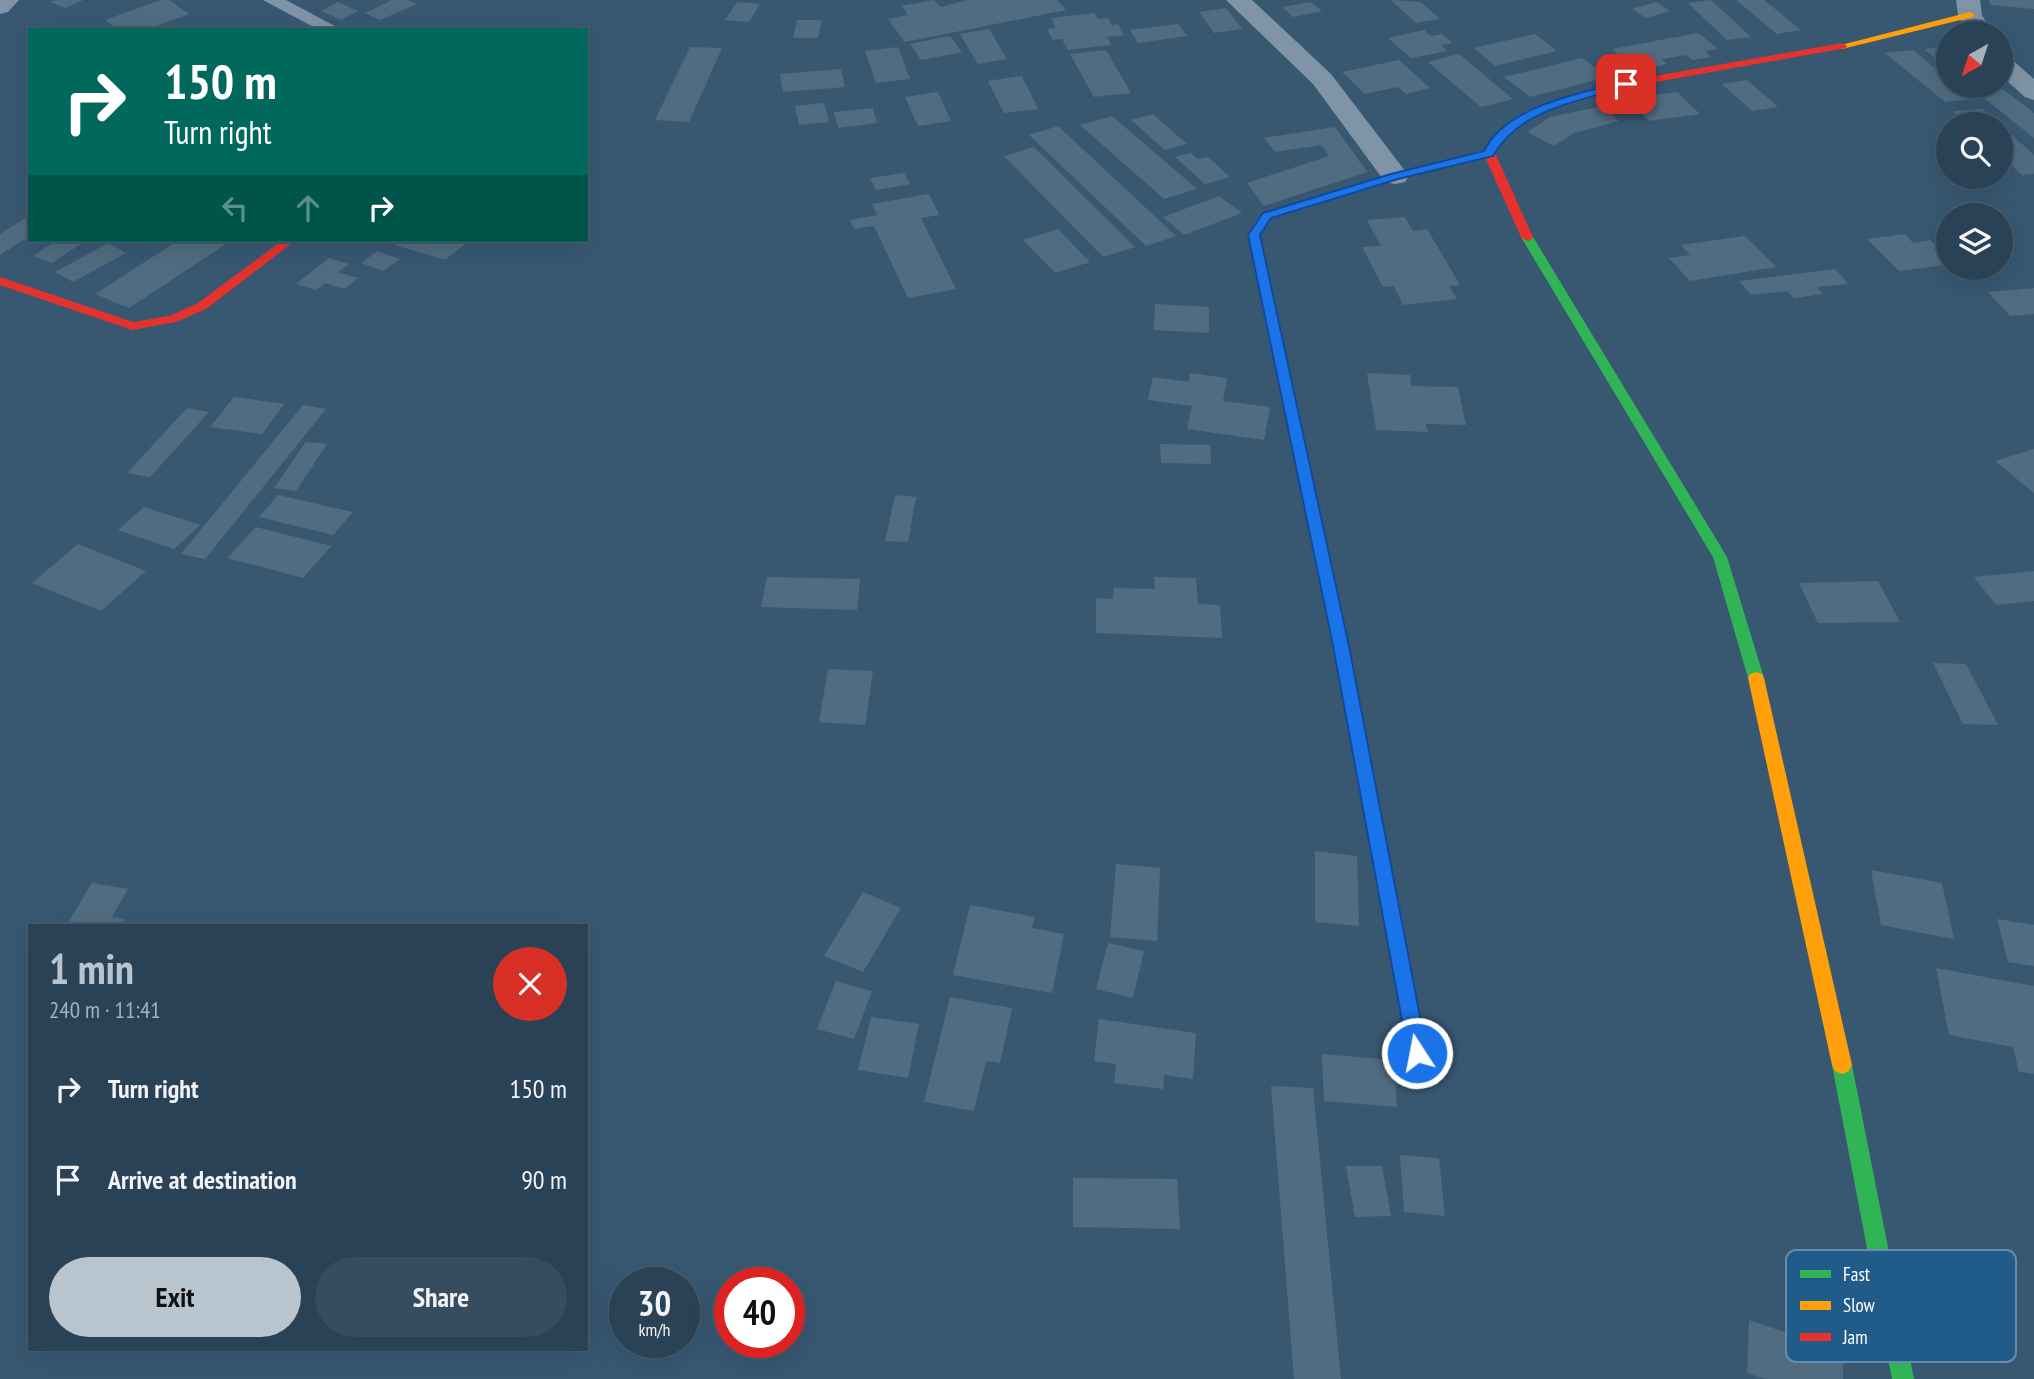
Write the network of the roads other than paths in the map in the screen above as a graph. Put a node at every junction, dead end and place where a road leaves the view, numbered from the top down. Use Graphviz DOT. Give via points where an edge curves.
graph roads {
  1 [pos="7,0"];
  2 [pos="272,0"];
  3 [pos="1238,0"];
  4 [pos="0,7"];
  5 [pos="1973,16"];
  6 [pos="329,28"];
  7 [pos="2013,74"];
  8 [pos="2034,93"];
  9 [pos="1489,153"];
  10 [pos="1395,176"];
  11 [pos="287,242"];
  12 [pos="0,281"];
  13 [pos="1417,1053"];
  14 [pos="1878,1250"];
  1 -- 4 [label="street"];
  2 -- 6 [label="lane"];
  3 -- 10 [label="street" via="1322,79"];
  5 -- 9 [label="street" via="1869,41 1626,84 1536,111 1503,132"];
  7 -- 8 [label="street"];
  9 -- 10 [label="street"];
  9 -- 14 [label="street" via="1519,224 1720,556 1764,708 1834,1024"];
  10 -- 13 [label="street" via="1267,216 1254,235 1341,646"];
  11 -- 12 [label="street" via="202,306 172,319 132,326"];
}
